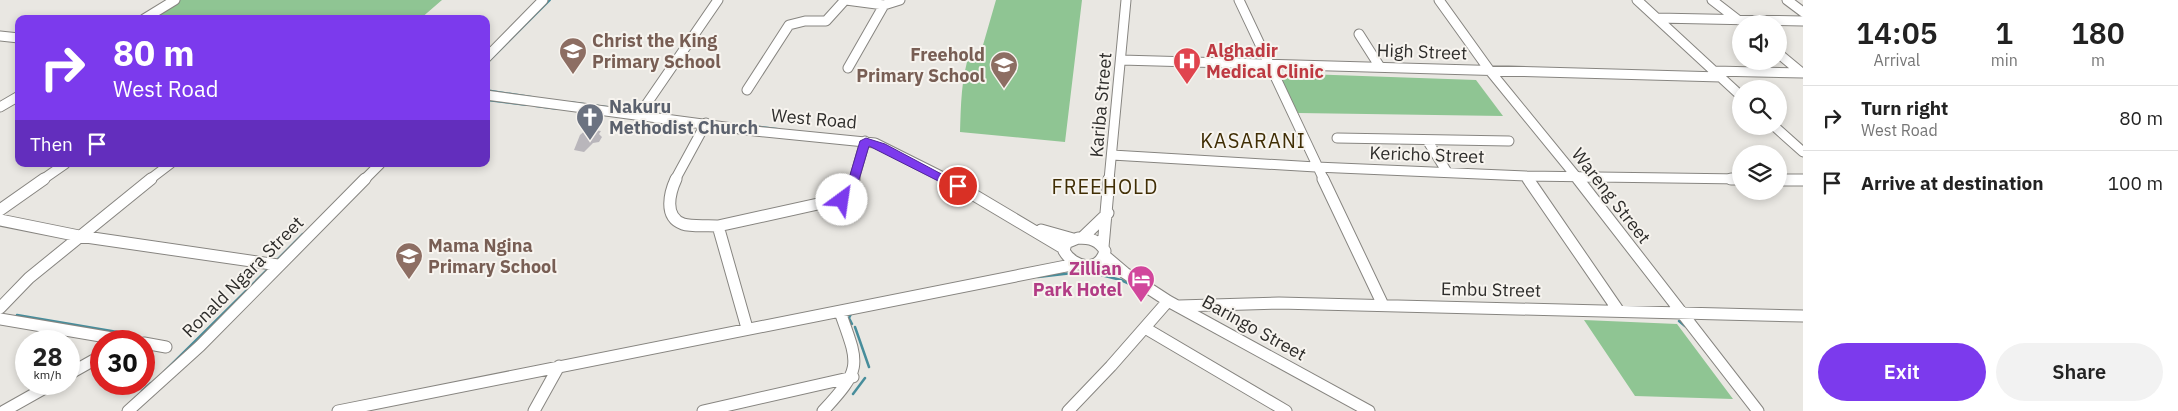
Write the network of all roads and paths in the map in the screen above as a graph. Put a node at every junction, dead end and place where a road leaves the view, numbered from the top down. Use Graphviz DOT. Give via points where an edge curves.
graph roads {
  1 [pos="175,0"];
  2 [pos="543,0"];
  3 [pos="718,0"];
  4 [pos="845,0"];
  5 [pos="900,0"];
  6 [pos="1126,0"];
  7 [pos="1239,0"];
  8 [pos="1439,0"];
  9 [pos="1637,0"];
  10 [pos="1712,0"];
  11 [pos="1787,0"];
  12 [pos="884,4"];
  13 [pos="1803,12"];
  14 [pos="151,15"];
  15 [pos="1732,16"];
  16 [pos="1657,18"];
  17 [pos="1787,21"];
  18 [pos="1803,21"];
  19 [pos="1732,22"];
  20 [pos="1359,34"];
  21 [pos="0,36"];
  22 [pos="15,38"];
  23 [pos="490,54"];
  24 [pos="1121,60"];
  25 [pos="1787,60"];
  26 [pos="1270,66"];
  27 [pos="1380,67"];
  28 [pos="848,68"];
  29 [pos="1490,71"];
  30 [pos="1714,71"];
  31 [pos="1803,73"];
  32 [pos="1721,78"];
  33 [pos="1732,88"];
  34 [pos="747,90"];
  35 [pos="490,96"];
  36 [pos="15,98"];
  37 [pos="0,107"];
  38 [pos="639,115"];
  39 [pos="706,123"];
  40 [pos="1784,135"];
  41 [pos="1337,138"];
  42 [pos="1427,140"];
  43 [pos="866,141"];
  44 [pos="1510,141"];
  45 [pos="1803,152"];
  46 [pos="1112,154"];
  47 [pos="61,167"];
  48 [pos="166,167"];
  49 [pos="377,167"];
  50 [pos="1316,167"];
  51 [pos="1448,172"];
  52 [pos="1526,176"];
  53 [pos="1576,176"];
  54 [pos="1732,179"];
  55 [pos="1787,180"];
  56 [pos="1803,180"];
  57 [pos="0,210"];
  58 [pos="1108,213"];
  59 [pos="0,220"];
  60 [pos="718,226"];
  61 [pos="1030,227"];
  62 [pos="79,236"];
  63 [pos="1078,238"];
  64 [pos="1064,251"];
  65 [pos="1104,251"];
  66 [pos="1076,264"];
  67 [pos="1096,264"];
  68 [pos="278,265"];
  69 [pos="1044,270"];
  70 [pos="1125,273"];
  71 [pos="1173,303"];
  72 [pos="1383,305"];
  73 [pos="0,308"];
  74 [pos="1618,310"];
  75 [pos="840,312"];
  76 [pos="1681,312"];
  77 [pos="1803,316"];
  78 [pos="0,319"];
  79 [pos="747,328"];
  80 [pos="1144,328"];
  81 [pos="90,334"];
  82 [pos="155,346"];
  83 [pos="166,347"];
  84 [pos="558,366"];
  85 [pos="852,377"];
  86 [pos="32,395"];
  87 [pos="4,411"];
  88 [pos="128,411"];
  89 [pos="338,411"];
  90 [pos="534,411"];
  91 [pos="703,411"];
  92 [pos="823,411"];
  93 [pos="1068,411"];
  94 [pos="1286,411"];
  95 [pos="1369,411"];
  96 [pos="1758,411"];
  1 -- 14 [label="street"];
  2 -- 23 [label="street"];
  3 -- 38 [label="street"];
  4 -- 12 [label="street"];
  4 -- 34 [label="street" via="826,21 788,25"];
  5 -- 12 [label="street"];
  6 -- 24 [label="street, Kariba Street"];
  7 -- 26 [label="street"];
  8 -- 29 [label="street, Wareng Street"];
  9 -- 16 [label="street"];
  10 -- 15 [label="street"];
  11 -- 13 [label="street"];
  12 -- 28 [label="street"];
  16 -- 19 [label="street"];
  16 -- 30 [label="street"];
  17 -- 18 [label="street"];
  20 -- 27 [label="street"];
  21 -- 22 [label="street"];
  24 -- 26 [label="street, High Street"];
  24 -- 46 [label="street, Kariba Street"];
  25 -- 31 [label="street"];
  26 -- 27 [label="street, High Street"];
  26 -- 50 [label="street"];
  27 -- 29 [label="street, High Street"];
  29 -- 32 [label="street, High Street"];
  29 -- 53 [label="street, Wareng Street"];
  30 -- 31 [label="street"];
  30 -- 32 [label="street"];
  32 -- 33 [label="street"];
  35 -- 38 [label="street, West Road"];
  36 -- 37 [label="street"];
  38 -- 39 [label="street, West Road"];
  39 -- 43 [label="street, West Road"];
  39 -- 60 [label="street" via="669,200 680,223"];
  40 -- 45 [label="street"];
  41 -- 42 [label="street"];
  42 -- 44 [label="street"];
  42 -- 51 [label="street"];
  43 -- 60 [label="street" via="847,197"];
  43 -- 61 [label="street, West Road" via="947,179"];
  46 -- 50 [label="street, Kericho Street"];
  46 -- 58 [label="street, Kariba Street"];
  47 -- 57 [label="street"];
  48 -- 62 [label="street"];
  49 -- 68 [label="street, Ronald Ngara Street"];
  50 -- 51 [label="street, Kericho Street"];
  50 -- 72 [label="street"];
  51 -- 52 [label="street, Kericho Street"];
  52 -- 53 [label="street, Kericho Street"];
  52 -- 74 [label="street"];
  53 -- 54 [label="street, Kericho Street"];
  53 -- 76 [label="street, Wareng Street"];
  55 -- 56 [label="street"];
  58 -- 63 [label="street"];
  58 -- 65 [label="street, Kariba Street"];
  59 -- 62 [label="street"];
  60 -- 79 [label="street"];
  61 -- 63 [label="street, West Road"];
  61 -- 64 [label="street, West Road"];
  62 -- 68 [label="street"];
  62 -- 73 [label="street" via="22,283"];
  63 -- 64 [label="street" via="1066,243"];
  63 -- 65 [label="street" via="1095,240"];
  64 -- 66 [label="street"];
  64 -- 69 [label="street"];
  65 -- 67 [label="street"];
  65 -- 70 [label="street, Baringo Street"];
  66 -- 67 [label="street"];
  66 -- 69 [label="street"];
  67 -- 70 [label="street, Baringo Street"];
  68 -- 88 [label="street, Ronald Ngara Street" via="194,352"];
  69 -- 75 [label="street"];
  70 -- 71 [label="street, Baringo Street"];
  71 -- 72 [label="street, Embu Street"];
  71 -- 80 [label="street"];
  71 -- 95 [label="street, Baringo Street"];
  72 -- 74 [label="street, Embu Street"];
  74 -- 76 [label="street, Embu Street"];
  75 -- 79 [label="street"];
  75 -- 85 [label="street" via="854,354"];
  76 -- 77 [label="street, Embu Street"];
  76 -- 96 [label="street, Wareng Street"];
  78 -- 81 [label="street"];
  79 -- 84 [label="street"];
  80 -- 93 [label="street"];
  80 -- 94 [label="street"];
  82 -- 83 [label="street"];
  84 -- 89 [label="street"];
  84 -- 90 [label="street"];
  85 -- 91 [label="street"];
  85 -- 92 [label="street"];
  86 -- 87 [label="street"];
}
